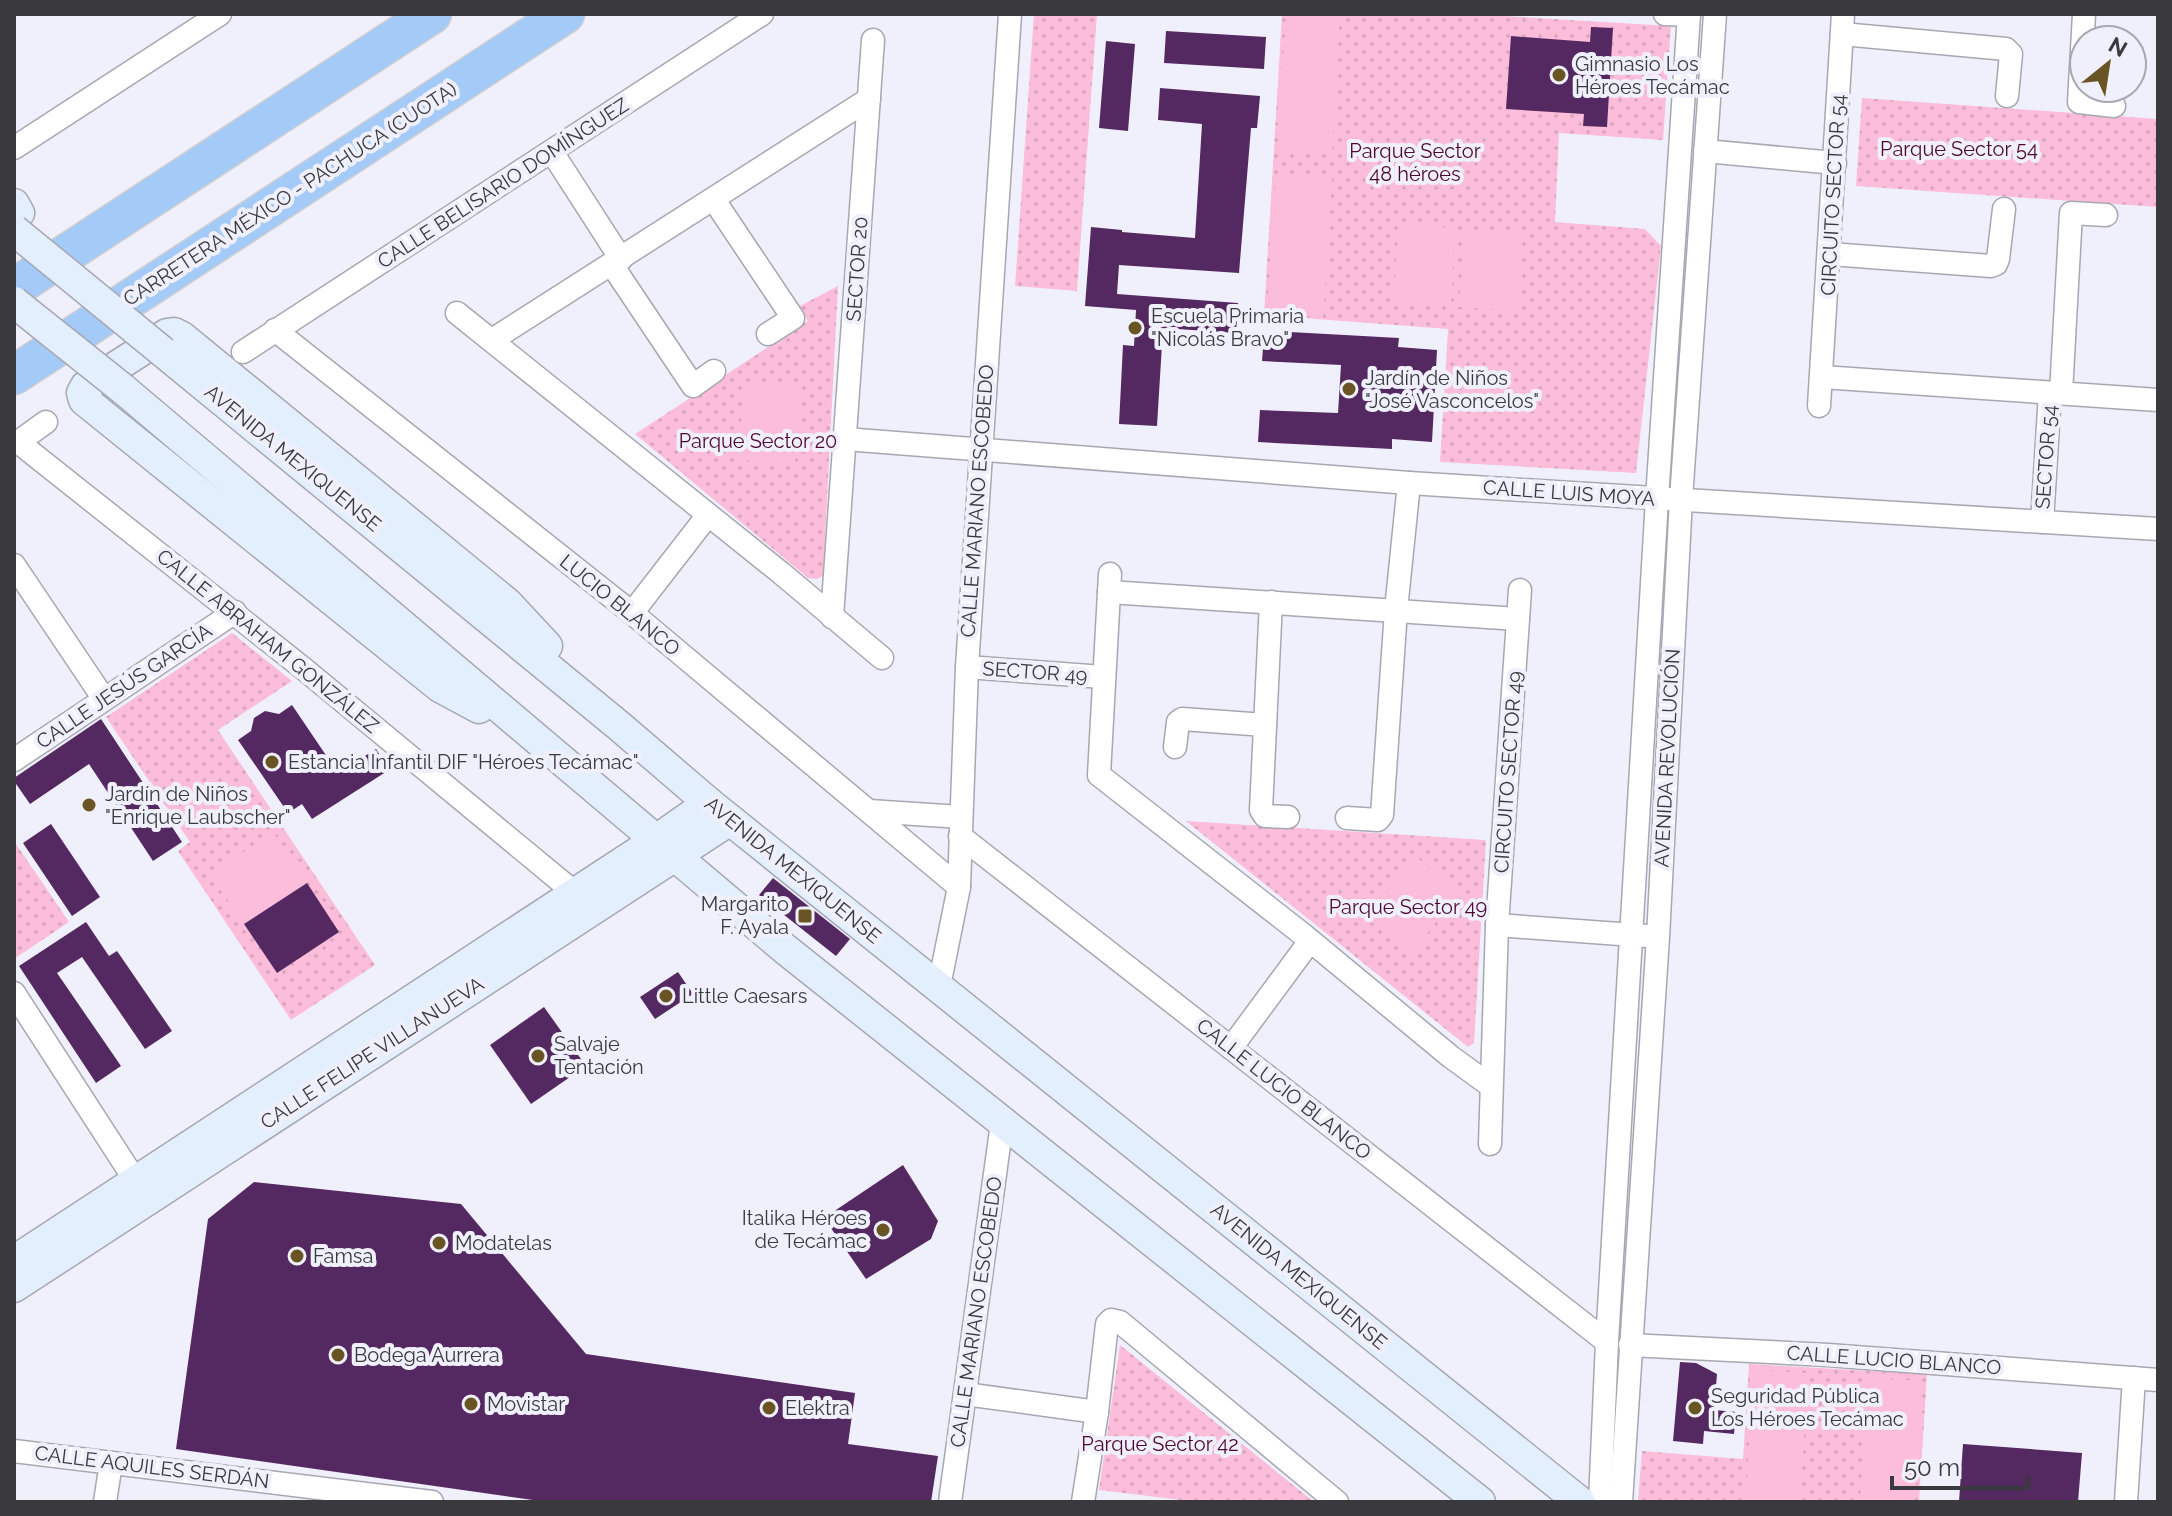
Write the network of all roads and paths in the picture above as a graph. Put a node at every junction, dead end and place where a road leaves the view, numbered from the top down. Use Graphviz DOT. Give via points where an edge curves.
graph roads {
  1 [pos="220,14"];
  2 [pos="432,14"];
  3 [pos="565,14"];
  4 [pos="762,14"];
  5 [pos="1010,14"];
  6 [pos="1665,14"];
  7 [pos="1715,14"];
  8 [pos="2084,14"];
  9 [pos="1689,15"];
  10 [pos="1843,24"];
  11 [pos="873,40"];
  12 [pos="2007,96"];
  13 [pos="869,99"];
  14 [pos="2114,106"];
  15 [pos="18,138"];
  16 [pos="1705,151"];
  17 [pos="552,152"];
  18 [pos="1835,163"];
  19 [pos="714,200"];
  20 [pos="14,204"];
  21 [pos="2004,209"];
  22 [pos="2106,215"];
  23 [pos="14,220"];
  24 [pos="14,230"];
  25 [pos="1830,254"];
  26 [pos="616,262"];
  27 [pos="14,288"];
  28 [pos="14,302"];
  29 [pos="457,313"];
  30 [pos="275,330"];
  31 [pos="768,334"];
  32 [pos="492,340"];
  33 [pos="243,352"];
  34 [pos="714,371"];
  35 [pos="14,375"];
  36 [pos="1822,377"];
  37 [pos="2056,393"];
  38 [pos="2158,400"];
  39 [pos="1819,406"];
  40 [pos="46,422"];
  41 [pos="845,439"];
  42 [pos="980,451"];
  43 [pos="1409,483"];
  44 [pos="1657,499"];
  45 [pos="1681,499"];
  46 [pos="708,515"];
  47 [pos="2042,522"];
  48 [pos="2158,529"];
  49 [pos="14,565"];
  50 [pos="1520,590"];
  51 [pos="1271,602"];
  52 [pos="1396,610"];
  53 [pos="235,612"];
  54 [pos="632,613"];
  55 [pos="832,617"];
  56 [pos="1518,619"];
  57 [pos="882,658"];
  58 [pos="967,667"];
  59 [pos="1103,677"];
  60 [pos="104,699"];
  61 [pos="618,725"];
  62 [pos="1265,725"];
  63 [pos="533,737"];
  64 [pos="1175,747"];
  65 [pos="14,760"];
  66 [pos="869,811"];
  67 [pos="719,812"];
  68 [pos="1288,817"];
  69 [pos="1347,818"];
  70 [pos="960,827"];
  71 [pos="665,849"];
  72 [pos="959,887"];
  73 [pos="575,893"];
  74 [pos="1497,925"];
  75 [pos="1633,935"];
  76 [pos="1658,937"];
  77 [pos="1310,941"];
  78 [pos="939,986"];
  79 [pos="14,993"];
  80 [pos="1231,1048"];
  81 [pos="1491,1086"];
  82 [pos="1002,1123"];
  83 [pos="1490,1144"];
  84 [pos="135,1180"];
  85 [pos="14,1261"];
  86 [pos="14,1287"];
  87 [pos="1618,1344"];
  88 [pos="2134,1378"];
  89 [pos="2158,1380"];
  90 [pos="965,1394"];
  91 [pos="1097,1412"];
  92 [pos="14,1451"];
  93 [pos="111,1463"];
  94 [pos="355,1496"];
  95 [pos="105,1502"];
  96 [pos="432,1502"];
  97 [pos="950,1502"];
  98 [pos="1083,1502"];
  99 [pos="1337,1502"];
  100 [pos="1480,1502"];
  101 [pos="1580,1502"];
  102 [pos="1600,1502"];
  103 [pos="1621,1502"];
  104 [pos="2131,1502"];
  1 -- 15 [label="street"];
  2 -- 27 [label="highway"];
  3 -- 35 [label="highway, CARRETERA MÉXICO - PACHUCA (CUOTA)"];
  4 -- 17 [label="street, CALLE BELISARIO DOMÍNGUEZ"];
  5 -- 42 [label="street, CALLE MARIANO ESCOBEDO"];
  6 -- 9 [label="street"];
  7 -- 16 [label="street, AVENIDA REVOLUCIÓN"];
  8 -- 14 [label="street" via="2079,102"];
  9 -- 44 [label="street, AVENIDA REVOLUCIÓN"];
  10 -- 12 [label="street" via="2006,49 2011,54"];
  10 -- 18 [label="street, CIRCUITO SECTOR 54"];
  11 -- 13 [label="street, SECTOR 20"];
  13 -- 19 [label="street"];
  13 -- 41 [label="street, SECTOR 20"];
  16 -- 18 [label="street"];
  16 -- 45 [label="street, AVENIDA REVOLUCIÓN"];
  17 -- 26 [label="street"];
  17 -- 30 [label="street, CALLE BELISARIO DOMÍNGUEZ"];
  18 -- 25 [label="street, CIRCUITO SECTOR 54"];
  19 -- 26 [label="street"];
  19 -- 31 [label="street" via="793,318"];
  20 -- 23 [label="main road" via="19,213"];
  21 -- 25 [label="street" via="1998,259 1991,266"];
  22 -- 37 [label="street, SECTOR 54" via="2071,213"];
  24 -- 61 [label="main road, AVENIDA MEXIQUENSE, bridge"];
  25 -- 36 [label="street, CIRCUITO SECTOR 54"];
  26 -- 32 [label="street"];
  26 -- 34 [label="street" via="693,386"];
  28 -- 63 [label="main road, bridge"];
  29 -- 32 [label="street"];
  30 -- 33 [label="street, CALLE BELISARIO DOMÍNGUEZ"];
  30 -- 54 [label="street, LUCIO BLANCO"];
  32 -- 46 [label="street"];
  36 -- 37 [label="street"];
  36 -- 39 [label="street, CIRCUITO SECTOR 54"];
  37 -- 38 [label="street"];
  37 -- 47 [label="street, SECTOR 54"];
  40 -- 53 [label="street, CALLE ABRAHAM GONZÁLEZ" via="25,435 23,446"];
  41 -- 42 [label="street"];
  41 -- 55 [label="street, SECTOR 20"];
  42 -- 43 [label="street, CALLE LUIS MOYA"];
  42 -- 58 [label="street, CALLE MARIANO ESCOBEDO"];
  43 -- 44 [label="street, CALLE LUIS MOYA"];
  43 -- 52 [label="street"];
  44 -- 45 [label="street, CALLE LUIS MOYA"];
  44 -- 75 [label="street, AVENIDA REVOLUCIÓN"];
  45 -- 47 [label="street, CALLE LUIS MOYA"];
  45 -- 76 [label="street, AVENIDA REVOLUCIÓN"];
  46 -- 54 [label="street"];
  46 -- 55 [label="street"];
  47 -- 48 [label="street, CALLE LUIS MOYA"];
  49 -- 60 [label="street"];
  50 -- 56 [label="street, CIRCUITO SECTOR 49"];
  51 -- 52 [label="street"];
  51 -- 59 [label="street, SECTOR 49" via="1110,583"];
  51 -- 62 [label="street"];
  52 -- 56 [label="street"];
  52 -- 69 [label="street" via="1382,815 1378,820"];
  53 -- 60 [label="street, CALLE JESÚS GARCÍA"];
  53 -- 73 [label="street, CALLE ABRAHAM GONZÁLEZ"];
  54 -- 66 [label="street, LUCIO BLANCO"];
  55 -- 57 [label="street"];
  56 -- 74 [label="street, CIRCUITO SECTOR 49"];
  58 -- 59 [label="street, SECTOR 49"];
  58 -- 70 [label="street, CALLE MARIANO ESCOBEDO"];
  59 -- 77 [label="street, SECTOR 49" via="1099,775"];
  60 -- 65 [label="street, CALLE JESÚS GARCÍA"];
  61 -- 63 [label="main road" via="507,603 182,337 167,334 86,386 84,400 440,687"];
  61 -- 67 [label="main road, AVENIDA MEXIQUENSE"];
  62 -- 64 [label="street" via="1182,719"];
  62 -- 68 [label="street" via="1262,813"];
  63 -- 71 [label="main road"];
  66 -- 70 [label="street"];
  66 -- 72 [label="street, LUCIO BLANCO"];
  67 -- 71 [label="main road, CALLE FELIPE VILLANUEVA"];
  67 -- 78 [label="main road, AVENIDA MEXIQUENSE"];
  70 -- 72 [label="street, CALLE MARIANO ESCOBEDO"];
  70 -- 80 [label="street, CALLE LUCIO BLANCO"];
  71 -- 73 [label="main road, CALLE FELIPE VILLANUEVA"];
  71 -- 82 [label="main road"];
  71 -- 86 [label="main road, CALLE FELIPE VILLANUEVA"];
  72 -- 78 [label="street, CALLE MARIANO ESCOBEDO"];
  73 -- 84 [label="main road, CALLE FELIPE VILLANUEVA"];
  74 -- 75 [label="street"];
  74 -- 81 [label="street, CIRCUITO SECTOR 49"];
  75 -- 76 [label="street"];
  75 -- 87 [label="street, AVENIDA REVOLUCIÓN"];
  76 -- 87 [label="street, AVENIDA REVOLUCIÓN"];
  77 -- 80 [label="street"];
  77 -- 81 [label="street"];
  78 -- 101 [label="main road, AVENIDA MEXIQUENSE"];
  79 -- 84 [label="street"];
  80 -- 87 [label="street, CALLE LUCIO BLANCO"];
  81 -- 83 [label="street, CIRCUITO SECTOR 49"];
  82 -- 90 [label="street, CALLE MARIANO ESCOBEDO"];
  82 -- 100 [label="main road"];
  84 -- 85 [label="main road, CALLE FELIPE VILLANUEVA"];
  87 -- 88 [label="street, CALLE LUCIO BLANCO"];
  87 -- 102 [label="street, AVENIDA REVOLUCIÓN"];
  87 -- 103 [label="street, AVENIDA REVOLUCIÓN"];
  88 -- 89 [label="street, CALLE LUCIO BLANCO"];
  88 -- 104 [label="street"];
  90 -- 91 [label="street"];
  90 -- 97 [label="street, CALLE MARIANO ESCOBEDO"];
  91 -- 98 [label="street"];
  91 -- 99 [label="street" via="1111,1320 1120,1322"];
  92 -- 93 [label="street, CALLE AQUILES SERDÁN"];
  93 -- 94 [label="street, CALLE AQUILES SERDÁN"];
  93 -- 95 [label="street"];
  94 -- 96 [label="street, CALLE AQUILES SERDÁN"];
}
